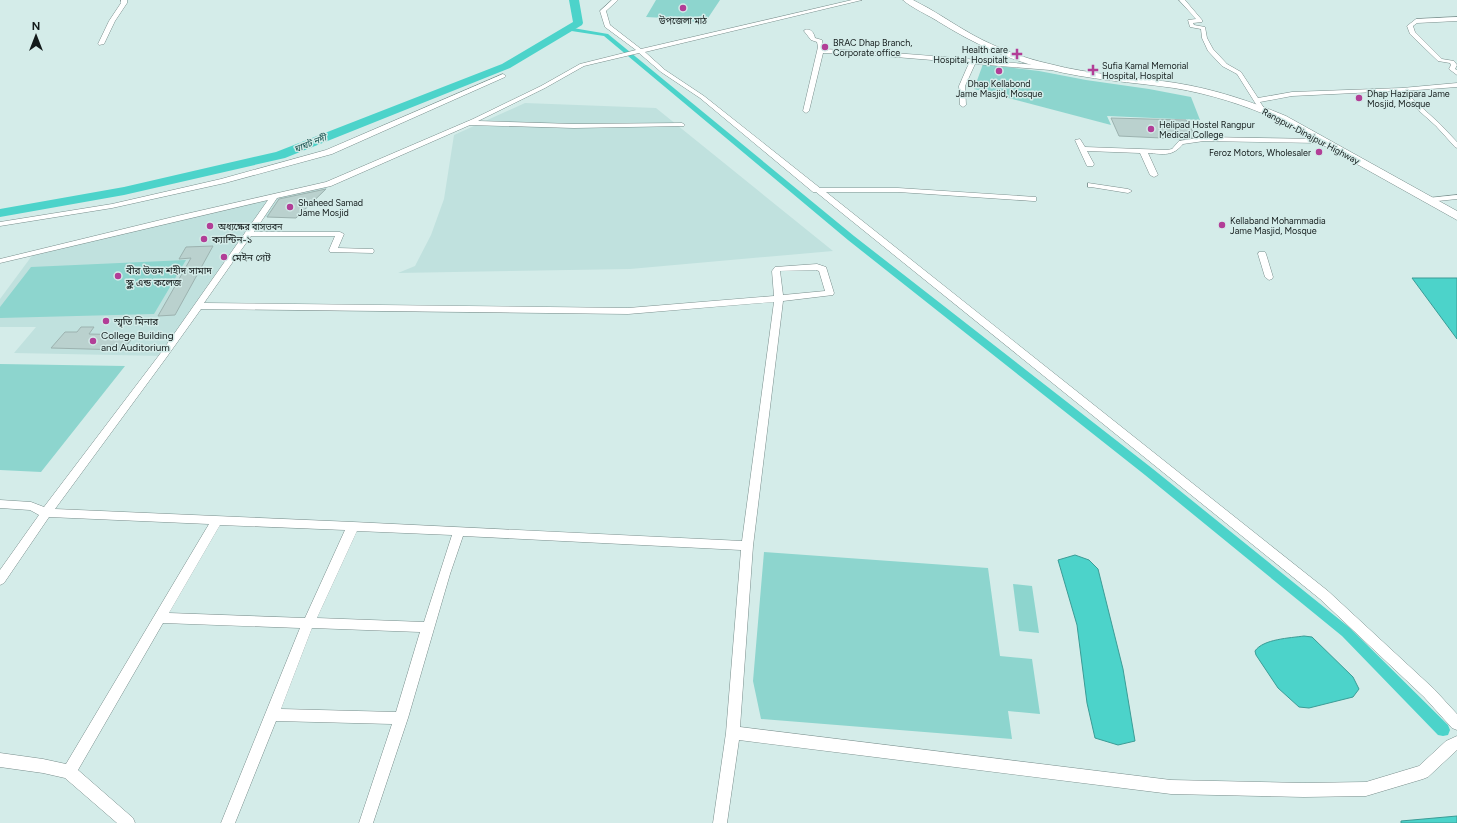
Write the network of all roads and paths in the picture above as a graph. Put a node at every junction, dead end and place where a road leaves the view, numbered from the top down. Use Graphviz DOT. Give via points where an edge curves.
graph roads {
  1 [pos="124,0"];
  2 [pos="615,0"];
  3 [pos="859,0"];
  4 [pos="908,0"];
  5 [pos="1182,0"];
  6 [pos="1457,18"];
  7 [pos="807,31"];
  8 [pos="100,44"];
  9 [pos="637,51"];
  10 [pos="819,51"];
  11 [pos="973,61"];
  12 [pos="1050,68"];
  13 [pos="1457,73"];
  14 [pos="503,76"];
  15 [pos="1457,85"];
  16 [pos="1400,89"];
  17 [pos="963,105"];
  18 [pos="1259,105"];
  19 [pos="806,111"];
  20 [pos="470,123"];
  21 [pos="682,125"];
  22 [pos="1078,140"];
  23 [pos="1321,141"];
  24 [pos="1457,146"];
  25 [pos="1083,149"];
  26 [pos="1143,151"];
  27 [pos="1090,164"];
  28 [pos="1154,176"];
  29 [pos="1091,186"];
  30 [pos="816,190"];
  31 [pos="1128,191"];
  32 [pos="274,197"];
  33 [pos="1457,197"];
  34 [pos="1033,198"];
  35 [pos="1428,200"];
  36 [pos="1457,216"];
  37 [pos="0,224"];
  38 [pos="248,234"];
  39 [pos="370,251"];
  40 [pos="1262,254"];
  41 [pos="0,262"];
  42 [pos="1270,277"];
  43 [pos="779,298"];
  44 [pos="198,306"];
  45 [pos="0,504"];
  46 [pos="46,513"];
  47 [pos="218,520"];
  48 [pos="353,526"];
  49 [pos="459,531"];
  50 [pos="747,546"];
  51 [pos="0,580"];
  52 [pos="158,618"];
  53 [pos="308,624"];
  54 [pos="427,627"];
  55 [pos="270,715"];
  56 [pos="401,718"];
  57 [pos="1457,724"];
  58 [pos="734,733"];
  59 [pos="1457,743"];
  60 [pos="0,760"];
  61 [pos="69,772"];
  62 [pos="128,823"];
  63 [pos="228,823"];
  64 [pos="366,823"];
  65 [pos="720,823"];
  1 -- 8 [label="street"];
  2 -- 9 [label="street" via="603,11 607,26"];
  3 -- 9 [label="street"];
  4 -- 12 [label="highway, Rangpur-Dinajpur Highway" via="1001,52"];
  5 -- 18 [label="street" via="1200,21 1190,21 1192,26 1203,28 1204,39 1212,54 1234,72 1239,73"];
  6 -- 13 [label="street" via="1416,21 1410,26 1412,33 1440,60 1452,62 1452,69"];
  7 -- 10 [label="street" via="812,39 820,41"];
  9 -- 20 [label="street" via="582,65"];
  9 -- 30 [label="street" via="702,97"];
  10 -- 11 [label="street"];
  10 -- 19 [label="street"];
  11 -- 12 [label="street"];
  11 -- 17 [label="street" via="962,86"];
  12 -- 18 [label="highway, Rangpur-Dinajpur Highway" via="1192,89"];
  14 -- 37 [label="street" via="329,152 222,181 112,206"];
  15 -- 16 [label="street"];
  16 -- 18 [label="street" via="1272,96"];
  16 -- 24 [label="street"];
  18 -- 23 [label="highway, Rangpur-Dinajpur Highway"];
  20 -- 21 [label="street" via="574,126"];
  20 -- 32 [label="street" via="328,184"];
  22 -- 25 [label="street"];
  23 -- 26 [label="street" via="1190,140 1181,142 1171,151"];
  23 -- 35 [label="highway, Rangpur-Dinajpur Highway"];
  25 -- 26 [label="street"];
  25 -- 27 [label="street"];
  26 -- 28 [label="street"];
  29 -- 31 [label="street"];
  30 -- 34 [label="street" via="891,189"];
  30 -- 57 [label="street" via="1324,595 1429,693"];
  32 -- 38 [label="street"];
  32 -- 41 [label="street"];
  33 -- 35 [label="street"];
  35 -- 36 [label="highway, Rangpur-Dinajpur Highway"];
  38 -- 39 [label="street" via="340,234 333,250"];
  38 -- 44 [label="street"];
  40 -- 42 [label="street"];
  43 -- 43 [label="street" via="830,292 823,269 778,269 776,271"];
  43 -- 44 [label="street" via="677,309 628,311"];
  43 -- 50 [label="street"];
  44 -- 46 [label="street"];
  45 -- 46 [label="street" via="31,506"];
  46 -- 47 [label="street"];
  46 -- 51 [label="street"];
  47 -- 48 [label="street"];
  47 -- 52 [label="street"];
  48 -- 49 [label="street"];
  48 -- 53 [label="street"];
  49 -- 50 [label="street"];
  49 -- 54 [label="street"];
  50 -- 58 [label="street"];
  52 -- 53 [label="street"];
  52 -- 61 [label="street"];
  53 -- 54 [label="street"];
  53 -- 55 [label="street"];
  54 -- 56 [label="street"];
  55 -- 56 [label="street"];
  55 -- 63 [label="street"];
  56 -- 64 [label="street"];
  58 -- 59 [label="street" via="1171,787 1304,790 1366,789 1423,772 1450,746"];
  58 -- 65 [label="street"];
  60 -- 61 [label="street"];
  61 -- 62 [label="street"];
}
